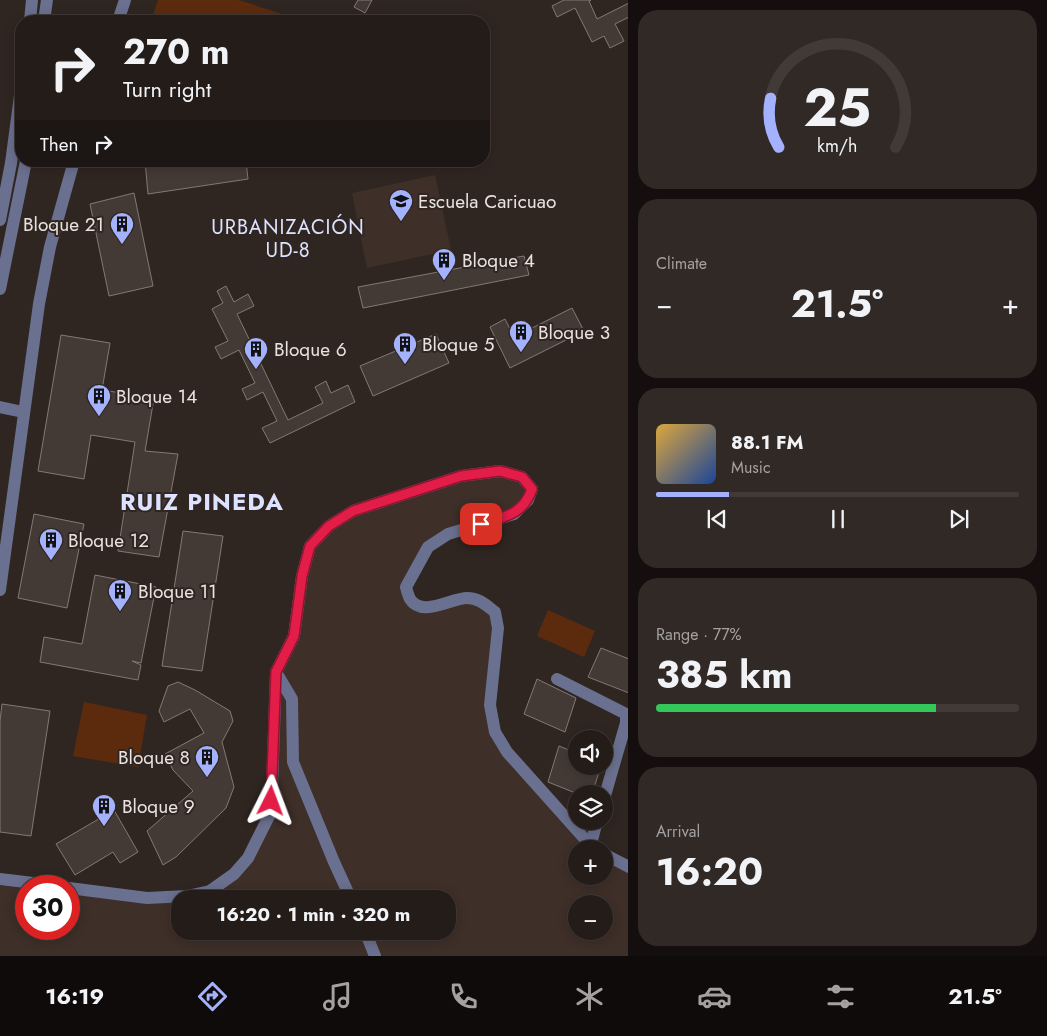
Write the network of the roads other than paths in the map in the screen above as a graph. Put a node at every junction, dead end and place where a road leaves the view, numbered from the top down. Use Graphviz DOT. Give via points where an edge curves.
graph roads {
  1 [pos="32,0"];
  2 [pos="47,0"];
  3 [pos="125,0"];
  4 [pos="31,15"];
  5 [pos="45,15"];
  6 [pos="120,15"];
  7 [pos="15,133"];
  8 [pos="25,167"];
  9 [pos="72,167"];
  10 [pos="0,220"];
  11 [pos="0,288"];
  12 [pos="0,407"];
  13 [pos="23,412"];
  14 [pos="6,500"];
  15 [pos="0,590"];
  16 [pos="276,672"];
  17 [pos="557,679"];
  18 [pos="608,785"];
  19 [pos="588,840"];
  20 [pos="613,859"];
  21 [pos="628,867"];
  22 [pos="0,879"];
  23 [pos="15,881"];
  24 [pos="80,889"];
  25 [pos="347,890"];
  26 [pos="369,940"];
  27 [pos="375,956"];
  1 -- 4 [label="street"];
  2 -- 5 [label="street"];
  3 -- 6 [label="street"];
  7 -- 10 [label="street"];
  8 -- 11 [label="street"];
  9 -- 13 [label="street" via="50,247"];
  12 -- 13 [label="street"];
  13 -- 14 [label="street"];
  14 -- 15 [label="street"];
  16 -- 19 [label="street" via="294,636 302,576 310,546 329,526 353,511 461,476 500,471 522,477 532,489 528,500 514,514 448,534 428,546 406,587 410,600 419,606 466,598 480,600 495,612 498,628 490,705 495,732 507,752"];
  16 -- 24 [label="street" via="270,814 248,858 234,874 210,891 187,896 147,898"];
  16 -- 25 [label="street" via="292,699 292,762"];
  17 -- 18 [label="street" via="626,714"];
  20 -- 21 [label="street"];
  22 -- 23 [label="street"];
  26 -- 27 [label="street"];
}
